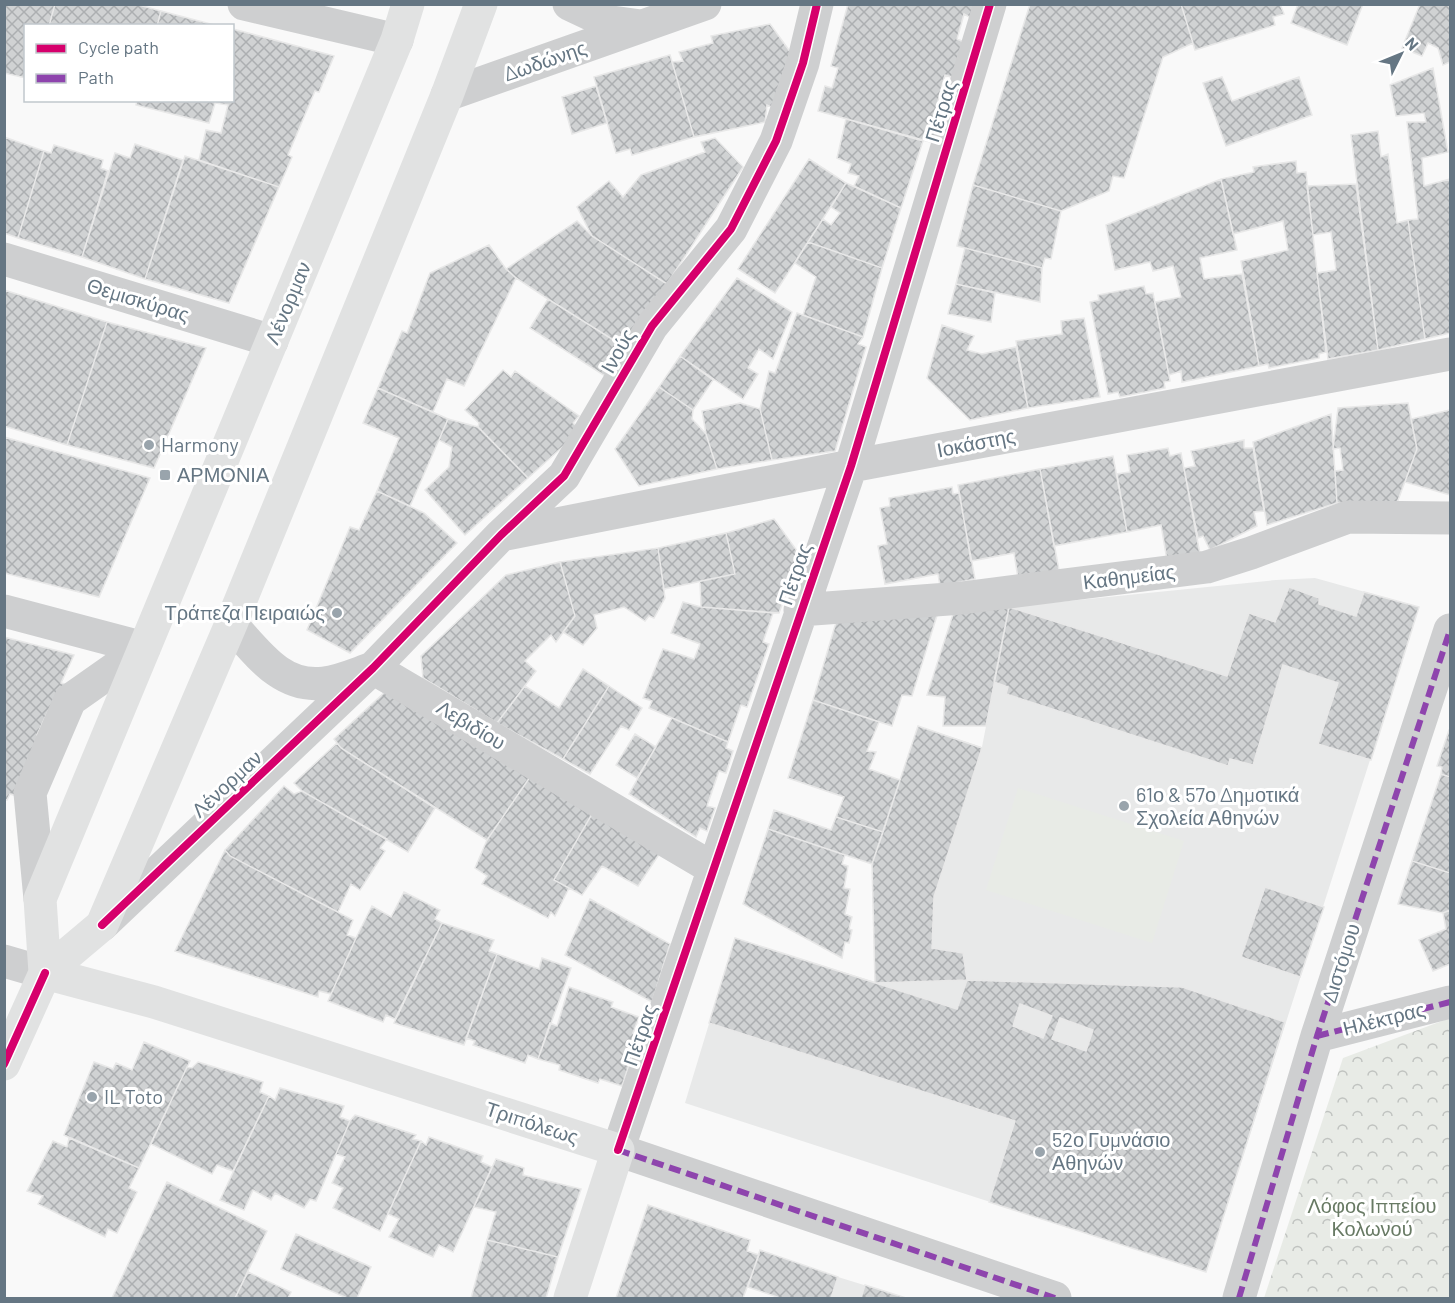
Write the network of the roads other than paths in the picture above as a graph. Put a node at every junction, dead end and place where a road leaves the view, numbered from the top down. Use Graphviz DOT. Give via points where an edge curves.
graph roads {
  1 [pos="244,4"];
  2 [pos="408,4"];
  3 [pos="481,4"];
  4 [pos="569,4"];
  5 [pos="705,4"];
  6 [pos="817,4"];
  7 [pos="990,4"];
  8 [pos="643,27"];
  9 [pos="397,40"];
  10 [pos="447,95"];
  11 [pos="4,260"];
  12 [pos="272,341"];
  13 [pos="1450,354"];
  14 [pos="851,466"];
  15 [pos="1450,518"];
  16 [pos="501,535"];
  17 [pos="800,610"];
  18 [pos="4,611"];
  19 [pos="231,624"];
  20 [pos="1450,630"];
  21 [pos="144,648"];
  22 [pos="374,668"];
  23 [pos="714,869"];
  24 [pos="40,899"];
  25 [pos="102,925"];
  26 [pos="4,961"];
  27 [pos="45,972"];
  28 [pos="1450,1002"];
  29 [pos="1317,1036"];
  30 [pos="4,1064"];
  31 [pos="618,1150"];
  32 [pos="570,1299"];
  33 [pos="1055,1299"];
  34 [pos="1239,1299"];
  1 -- 9 [label="street"];
  2 -- 9 [label="main road, Λένορμαν"];
  3 -- 10 [label="main road, Λένορμαν"];
  4 -- 8 [label="street, Δωδώνης" via="605,21"];
  5 -- 8 [label="street, Δωδώνης"];
  6 -- 16 [label="street, Ινούς" via="803,63 776,141 731,229 652,326 564,476"];
  7 -- 14 [label="street, Πέτρας"];
  8 -- 10 [label="street, Δωδώνης"];
  9 -- 12 [label="main road, Λένορμαν"];
  10 -- 19 [label="main road, Λένορμαν"];
  11 -- 12 [label="street, Θεμισκύρας"];
  12 -- 21 [label="main road, Λένορμαν"];
  13 -- 14 [label="street, Ιοκάστης"];
  14 -- 16 [label="street, Ιοκάστης"];
  14 -- 17 [label="street, Πέτρας"];
  15 -- 17 [label="street, Καθημείας" via="1348,517 1207,567 962,598"];
  16 -- 22 [label="street, Ινούς"];
  17 -- 23 [label="street, Πέτρας"];
  18 -- 21 [label="street"];
  19 -- 22 [label="street" via="271,668 299,684 325,683"];
  19 -- 25 [label="main road, Λένορμαν"];
  20 -- 29 [label="street, Διστόμου"];
  21 -- 24 [label="main road, Λένορμαν"];
  21 -- 24 [label="street" via="70,700 30,793"];
  22 -- 23 [label="street, Λεβιδίου"];
  22 -- 25 [label="street, Λένορμαν"];
  23 -- 31 [label="street, Πέτρας"];
  24 -- 27 [label="main road, Λένορμαν"];
  25 -- 27 [label="main road, Λένορμαν"];
  26 -- 27 [label="street, Τριπόλεως"];
  27 -- 30 [label="main road, Λένορμαν"];
  27 -- 31 [label="main road, Τριπόλεως" via="154,1002"];
  28 -- 29 [label="street, Ηλέκτρας"];
  29 -- 34 [label="street, Διστόμου"];
  31 -- 32 [label="main road, Πέτρας"];
  31 -- 33 [label="street, Τριπόλεως"];
}
